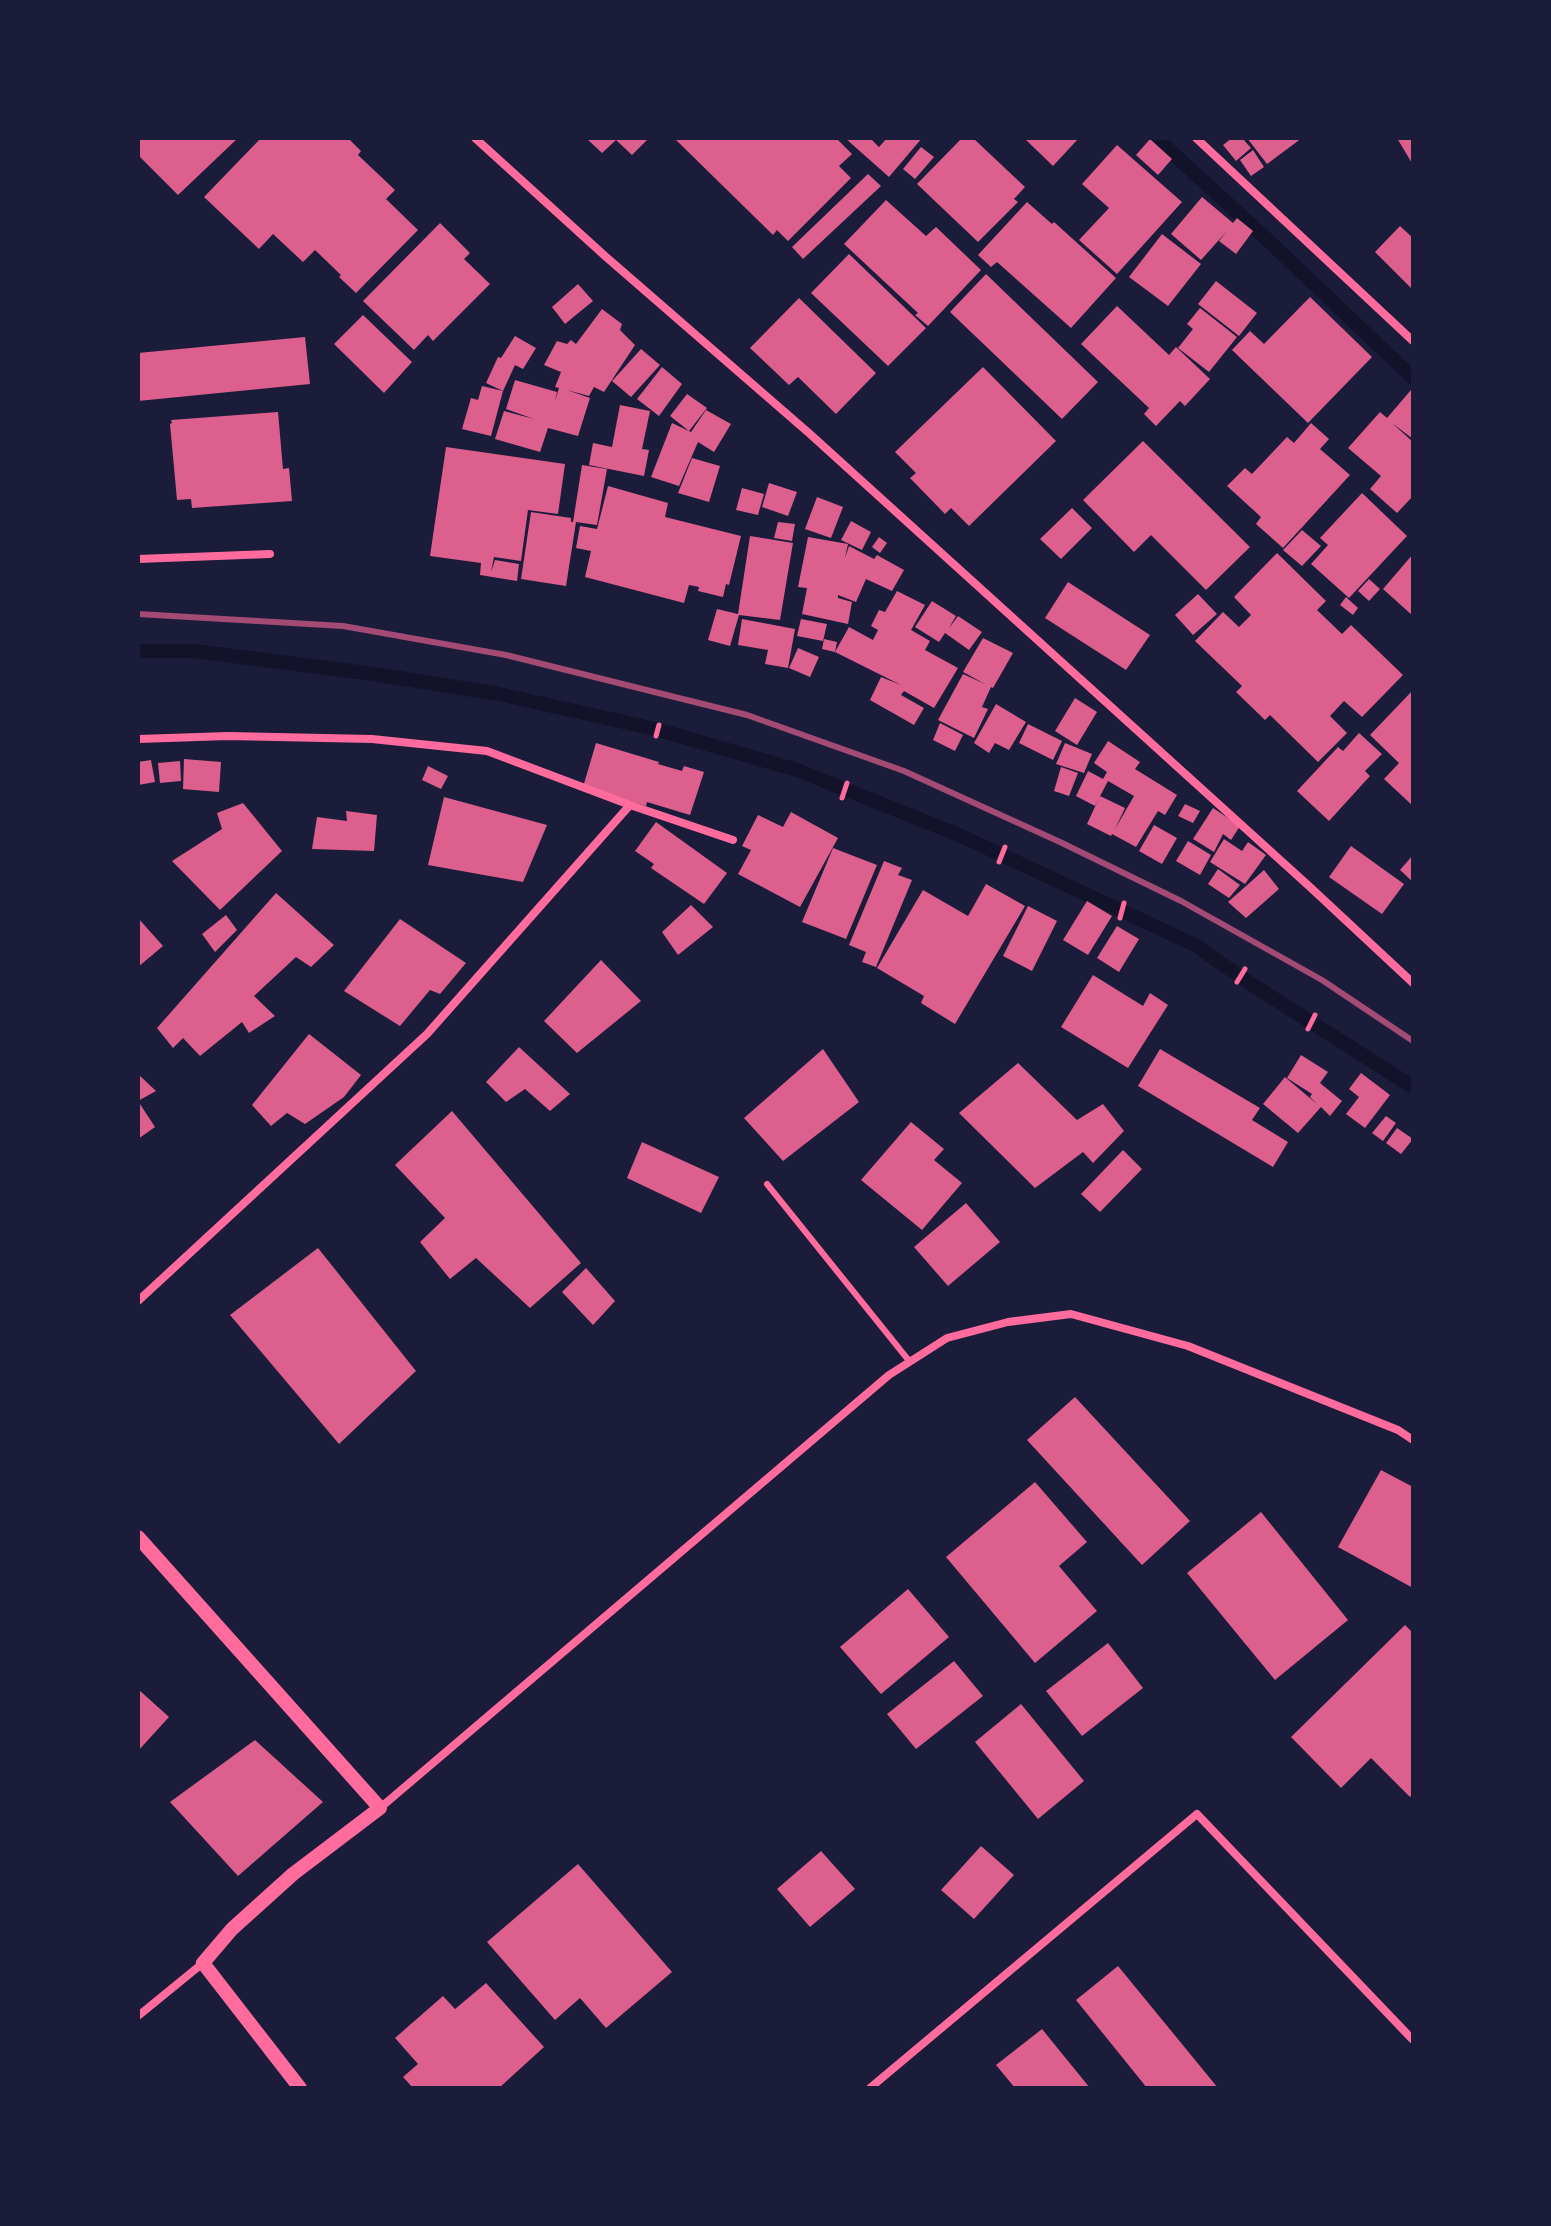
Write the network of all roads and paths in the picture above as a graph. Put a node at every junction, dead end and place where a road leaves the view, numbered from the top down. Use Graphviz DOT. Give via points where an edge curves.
graph roads {
  1 [pos="475,138"];
  2 [pos="1196,138"];
  3 [pos="1413,341"];
  4 [pos="270,554"];
  5 [pos="138,559"];
  6 [pos="659,725"];
  7 [pos="656,736"];
  8 [pos="138,739"];
  9 [pos="847,783"];
  10 [pos="842,798"];
  11 [pos="630,805"];
  12 [pos="733,840"];
  13 [pos="1005,847"];
  14 [pos="999,862"];
  15 [pos="1124,903"];
  16 [pos="1120,918"];
  17 [pos="1245,969"];
  18 [pos="1237,982"];
  19 [pos="1413,983"];
  20 [pos="1315,1015"];
  21 [pos="1308,1029"];
  22 [pos="767,1184"];
  23 [pos="138,1301"];
  24 [pos="910,1362"];
  25 [pos="1413,1440"];
  26 [pos="138,1537"];
  27 [pos="380,1808"];
  28 [pos="203,1963"];
  29 [pos="138,2016"];
  30 [pos="1413,2040"];
  31 [pos="300,2088"];
  32 [pos="870,2088"];
  1 -- 19 [label="street" via="822,444"];
  2 -- 3 [label="street"];
  4 -- 5 [label="street"];
  6 -- 7 [label="path"];
  8 -- 11 [label="street" via="372,739 487,751"];
  9 -- 10 [label="path"];
  11 -- 12 [label="street"];
  11 -- 23 [label="street" via="427,1034"];
  13 -- 14 [label="path"];
  15 -- 16 [label="path"];
  17 -- 18 [label="path"];
  20 -- 21 [label="path"];
  22 -- 24 [label="lane"];
  24 -- 25 [label="street" via="947,1338 1008,1322 1071,1314 1188,1346"];
  24 -- 27 [label="street"];
  26 -- 27 [label="street"];
  27 -- 28 [label="street" via="293,1874"];
  28 -- 29 [label="street"];
  28 -- 31 [label="street"];
  30 -- 32 [label="street" via="1197,1814"];
}
